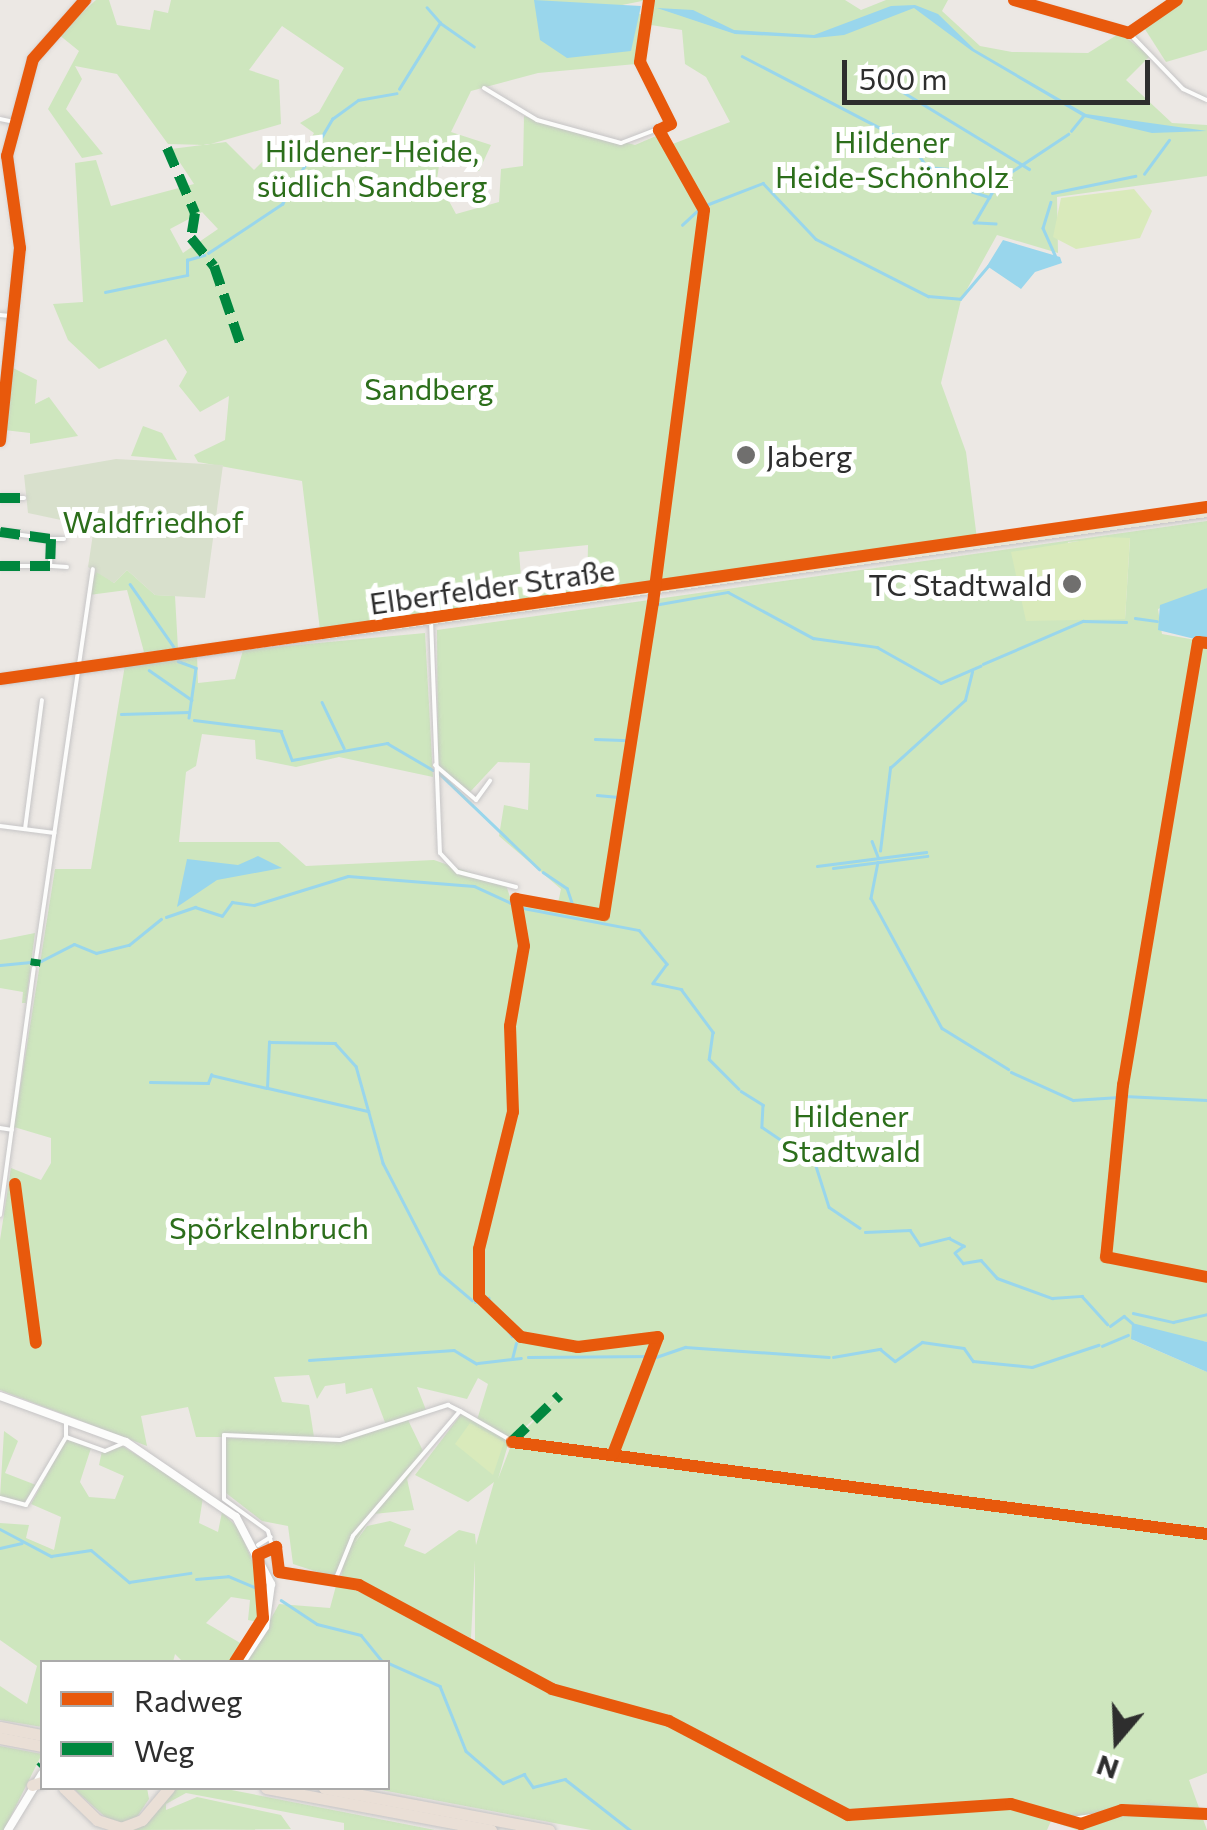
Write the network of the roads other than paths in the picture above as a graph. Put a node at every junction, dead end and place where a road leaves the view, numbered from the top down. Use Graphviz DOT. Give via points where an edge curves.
graph roads {
  1 [pos="85,0"];
  2 [pos="649,0"];
  3 [pos="1014,0"];
  4 [pos="1177,0"];
  5 [pos="1129,32"];
  6 [pos="484,88"];
  7 [pos="1207,100"];
  8 [pos="0,119"];
  9 [pos="14,122"];
  10 [pos="5,316"];
  11 [pos="0,441"];
  12 [pos="0,498"];
  13 [pos="24,498"];
  14 [pos="1207,512"];
  15 [pos="0,532"];
  16 [pos="51,539"];
  17 [pos="64,539"];
  18 [pos="0,566"];
  19 [pos="50,566"];
  20 [pos="67,567"];
  21 [pos="93,570"];
  22 [pos="431,620"];
  23 [pos="78,668"];
  24 [pos="0,679"];
  25 [pos="42,700"];
  26 [pos="435,765"];
  27 [pos="490,781"];
  28 [pos="0,826"];
  29 [pos="25,829"];
  30 [pos="55,833"];
  31 [pos="516,887"];
  32 [pos="36,959"];
  33 [pos="34,968"];
  34 [pos="0,1128"];
  35 [pos="12,1130"];
  36 [pos="0,1215"];
  37 [pos="0,1396"];
  38 [pos="460,1411"];
  39 [pos="66,1418"];
  40 [pos="66,1437"];
  41 [pos="512,1440"];
  42 [pos="126,1442"];
  43 [pos="0,1498"];
  44 [pos="272,1537"];
  45 [pos="258,1545"];
  46 [pos="243,1660"];
  47 [pos="0,1727"];
  48 [pos="40,1735"];
  49 [pos="0,1738"];
  50 [pos="40,1746"];
  51 [pos="37,1784"];
  52 [pos="66,1790"];
  53 [pos="151,1790"];
  54 [pos="166,1790"];
  55 [pos="277,1790"];
  56 [pos="335,1790"];
  57 [pos="149,1811"];
  58 [pos="1207,1814"];
  59 [pos="1064,1820"];
  60 [pos="8,1830"];
  61 [pos="491,1830"];
  62 [pos="548,1830"];
  1 -- 9 [label="main road" via="34,59"];
  2 -- 6 [label="street" via="640,62 671,124 621,143 538,120"];
  3 -- 5 [label="street"];
  4 -- 5 [label="street"];
  5 -- 7 [label="street" via="1183,89"];
  8 -- 9 [label="street"];
  9 -- 10 [label="main road" via="5,167 20,235"];
  10 -- 11 [label="main road"];
  12 -- 13 [label="street"];
  14 -- 22 [label="main road, Elberfelder Straße"];
  15 -- 16 [label="street"];
  16 -- 17 [label="street"];
  16 -- 19 [label="street"];
  18 -- 19 [label="street"];
  19 -- 20 [label="street"];
  21 -- 23 [label="street"];
  22 -- 23 [label="main road, Elberfelder Straße"];
  22 -- 26 [label="street"];
  23 -- 24 [label="main road, Elberfelder Straße"];
  23 -- 30 [label="street"];
  25 -- 29 [label="street"];
  26 -- 27 [label="street" via="476,800"];
  26 -- 31 [label="street" via="445,860"];
  28 -- 29 [label="street"];
  29 -- 30 [label="street"];
  30 -- 32 [label="street"];
  33 -- 35 [label="street"];
  34 -- 35 [label="street"];
  35 -- 36 [label="street"];
  37 -- 39 [label="main road"];
  38 -- 41 [label="street"];
  38 -- 44 [label="street" via="353,1536 336,1578 279,1572"];
  38 -- 44 [label="street" via="446,1406 340,1440 220,1436 224,1499"];
  39 -- 40 [label="street"];
  39 -- 42 [label="main road"];
  40 -- 42 [label="street" via="105,1451"];
  40 -- 43 [label="street" via="26,1505"];
  42 -- 45 [label="main road" via="224,1507"];
  44 -- 45 [label="street"];
  45 -- 46 [label="main road" via="269,1612"];
  47 -- 48 [label="highway"];
  49 -- 50 [label="highway"];
  51 -- 60 [label="main road"];
  52 -- 57 [label="highway" via="112,1827 136,1824"];
  53 -- 57 [label="highway"];
  54 -- 57 [label="highway"];
  55 -- 61 [label="highway"];
  56 -- 62 [label="highway"];
  58 -- 59 [label="street" via="1148,1808"];
}
